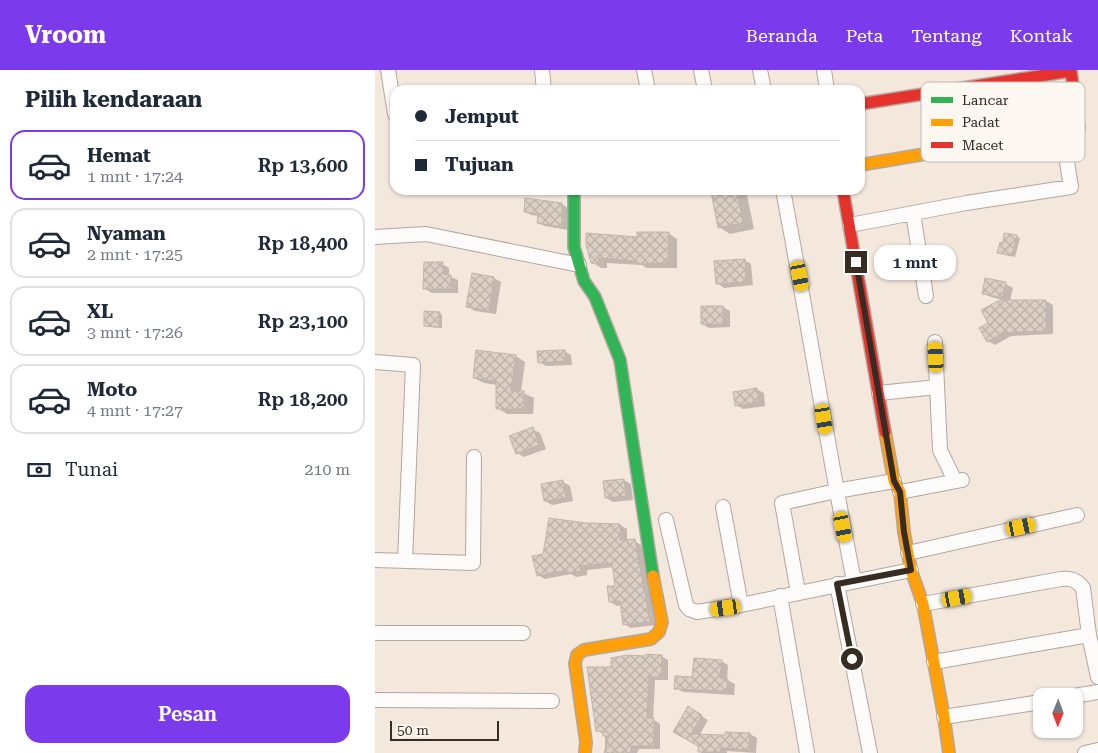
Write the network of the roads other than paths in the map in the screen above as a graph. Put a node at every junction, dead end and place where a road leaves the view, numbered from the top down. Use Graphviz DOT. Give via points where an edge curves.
graph roads {
  1 [pos="388,70"];
  2 [pos="542,70"];
  3 [pos="645,70"];
  4 [pos="701,70"];
  5 [pos="760,70"];
  6 [pos="824,70"];
  7 [pos="1001,82"];
  8 [pos="1073,82"];
  9 [pos="391,85"];
  10 [pos="543,85"];
  11 [pos="647,85"];
  12 [pos="704,85"];
  13 [pos="762,85"];
  14 [pos="826,85"];
  15 [pos="921,94"];
  16 [pos="865,103"];
  17 [pos="921,155"];
  18 [pos="1067,162"];
  19 [pos="865,164"];
  20 [pos="574,195"];
  21 [pos="784,195"];
  22 [pos="844,195"];
  23 [pos="913,213"];
  24 [pos="850,225"];
  25 [pos="375,237"];
  26 [pos="579,264"];
  27 [pos="926,296"];
  28 [pos="935,342"];
  29 [pos="375,362"];
  30 [pos="937,387"];
  31 [pos="879,393"];
  32 [pos="474,457"];
  33 [pos="897,487"];
  34 [pos="836,491"];
  35 [pos="723,507"];
  36 [pos="1077,515"];
  37 [pos="666,520"];
  38 [pos="909,552"];
  39 [pos="375,560"];
  40 [pos="405,561"];
  41 [pos="911,570"];
  42 [pos="854,581"];
  43 [pos="837,584"];
  44 [pos="798,592"];
  45 [pos="780,596"];
  46 [pos="923,604"];
  47 [pos="741,605"];
  48 [pos="375,633"];
  49 [pos="523,633"];
  50 [pos="1089,635"];
  51 [pos="933,662"];
  52 [pos="1098,677"];
  53 [pos="1098,692"];
  54 [pos="1083,694"];
  55 [pos="375,700"];
  56 [pos="552,701"];
  57 [pos="1033,703"];
  58 [pos="944,717"];
  59 [pos="1098,750"];
  60 [pos="585,753"];
  61 [pos="807,753"];
  62 [pos="870,753"];
  63 [pos="949,753"];
  64 [pos="1085,753"];
  1 -- 9 [label="street"];
  2 -- 10 [label="street"];
  3 -- 11 [label="street"];
  4 -- 12 [label="street"];
  5 -- 13 [label="street"];
  6 -- 14 [label="street"];
  7 -- 8 [label="street" via="1071,71"];
  15 -- 16 [label="street"];
  17 -- 19 [label="street"];
  18 -- 23 [label="street" via="1071,187"];
  20 -- 26 [label="street" via="574,247"];
  21 -- 34 [label="street"];
  22 -- 24 [label="street"];
  23 -- 24 [label="street"];
  23 -- 27 [label="street"];
  24 -- 31 [label="street"];
  25 -- 26 [label="street" via="426,234"];
  26 -- 60 [label="street" via="583,281 595,297 620,360 662,622 661,630 651,639 584,650 577,655 575,664"];
  28 -- 30 [label="street"];
  29 -- 40 [label="street" via="413,365"];
  30 -- 31 [label="street"];
  30 -- 33 [label="street" via="940,450 959,481"];
  31 -- 33 [label="street"];
  32 -- 40 [label="street" via="473,563"];
  33 -- 34 [label="street"];
  33 -- 38 [label="street"];
  34 -- 42 [label="street"];
  34 -- 44 [label="street" via="782,503"];
  35 -- 47 [label="street"];
  36 -- 38 [label="street"];
  37 -- 47 [label="street" via="689,610 697,612"];
  38 -- 41 [label="street"];
  39 -- 40 [label="street"];
  41 -- 42 [label="street"];
  41 -- 46 [label="street"];
  42 -- 43 [label="street"];
  43 -- 44 [label="street"];
  43 -- 62 [label="street"];
  44 -- 45 [label="street"];
  45 -- 47 [label="street"];
  45 -- 61 [label="street"];
  46 -- 50 [label="street" via="1072,578 1083,588"];
  46 -- 51 [label="street"];
  48 -- 49 [label="street"];
  50 -- 51 [label="street"];
  50 -- 52 [label="street"];
  51 -- 58 [label="street"];
  53 -- 54 [label="street"];
  55 -- 56 [label="street"];
  57 -- 58 [label="street"];
  58 -- 63 [label="street"];
  59 -- 64 [label="street"];
}
